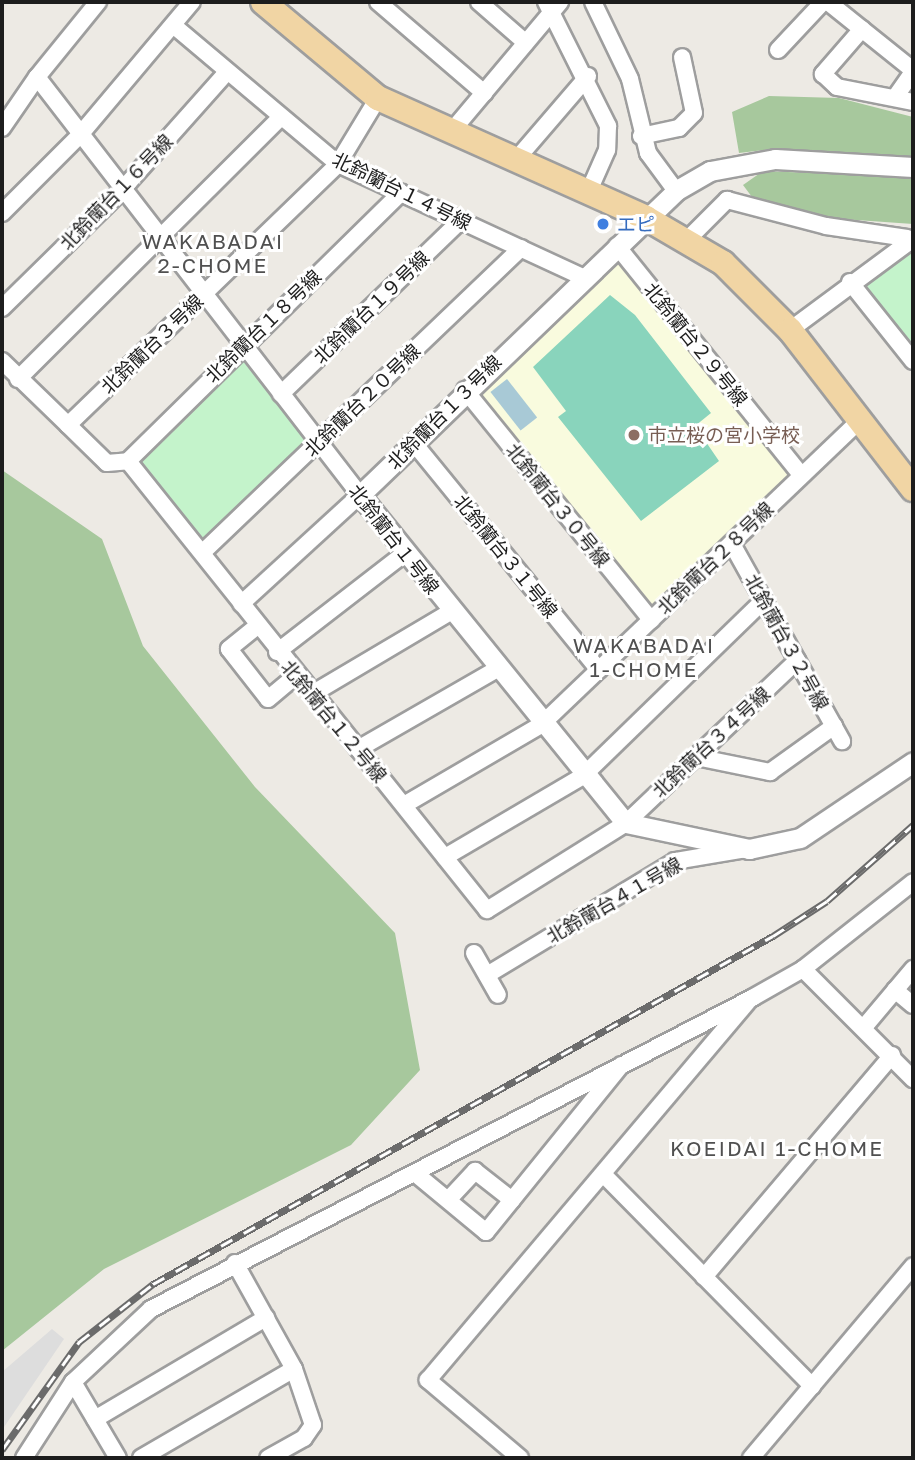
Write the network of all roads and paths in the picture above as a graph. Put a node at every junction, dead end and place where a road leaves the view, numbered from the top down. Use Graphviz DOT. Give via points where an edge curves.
graph roads {
  1 [pos="98,2"];
  2 [pos="192,2"];
  3 [pos="263,2"];
  4 [pos="378,2"];
  5 [pos="479,2"];
  6 [pos="593,2"];
  7 [pos="822,2"];
  8 [pos="828,2"];
  9 [pos="553,5"];
  10 [pos="173,25"];
  11 [pos="862,29"];
  12 [pos="526,43"];
  13 [pos="778,50"];
  14 [pos="682,57"];
  15 [pos="913,71"];
  16 [pos="228,72"];
  17 [pos="588,76"];
  18 [pos="37,77"];
  19 [pos="484,93"];
  20 [pos="896,96"];
  21 [pos="378,98"];
  22 [pos="913,102"];
  23 [pos="280,118"];
  24 [pos="2,128"];
  25 [pos="451,132"];
  26 [pos="79,136"];
  27 [pos="641,136"];
  28 [pos="515,161"];
  29 [pos="338,164"];
  30 [pos="913,167"];
  31 [pos="121,191"];
  32 [pos="676,191"];
  33 [pos="401,193"];
  34 [pos="588,193"];
  35 [pos="2,213"];
  36 [pos="646,218"];
  37 [pos="461,220"];
  38 [pos="910,239"];
  39 [pos="687,240"];
  40 [pos="160,241"];
  41 [pos="617,246"];
  42 [pos="521,248"];
  43 [pos="583,277"];
  44 [pos="850,282"];
  45 [pos="203,296"];
  46 [pos="2,308"];
  47 [pos="790,330"];
  48 [pos="243,345"];
  49 [pos="2,361"];
  50 [pos="913,361"];
  51 [pos="18,379"];
  52 [pos="465,390"];
  53 [pos="281,394"];
  54 [pos="859,421"];
  55 [pos="68,425"];
  56 [pos="413,442"];
  57 [pos="319,443"];
  58 [pos="128,461"];
  59 [pos="801,475"];
  60 [pos="913,489"];
  61 [pos="360,495"];
  62 [pos="732,544"];
  63 [pos="203,552"];
  64 [pos="405,553"];
  65 [pos="764,600"];
  66 [pos="241,604"];
  67 [pos="452,611"];
  68 [pos="651,620"];
  69 [pos="256,627"];
  70 [pos="277,652"];
  71 [pos="797,661"];
  72 [pos="497,669"];
  73 [pos="599,670"];
  74 [pos="297,675"];
  75 [pos="312,694"];
  76 [pos="541,725"];
  77 [pos="358,749"];
  78 [pos="696,757"];
  79 [pos="913,762"];
  80 [pos="583,776"];
  81 [pos="404,805"];
  82 [pos="626,823"];
  83 [pos="749,849"];
  84 [pos="445,857"];
  85 [pos="913,882"];
  86 [pos="474,953"];
  87 [pos="803,969"];
  88 [pos="913,969"];
  89 [pos="487,975"];
  90 [pos="895,990"];
  91 [pos="498,995"];
  92 [pos="752,998"];
  93 [pos="913,1005"];
  94 [pos="865,1026"];
  95 [pos="892,1055"];
  96 [pos="626,1059"];
  97 [pos="913,1079"];
  98 [pos="416,1174"];
  99 [pos="603,1174"];
  100 [pos="448,1200"];
  101 [pos="512,1200"];
  102 [pos="235,1263"];
  103 [pos="913,1266"];
  104 [pos="704,1277"];
  105 [pos="266,1318"];
  106 [pos="294,1368"];
  107 [pos="72,1382"];
  108 [pos="812,1386"];
  109 [pos="95,1419"];
  110 [pos="27,1457"];
  111 [pos="118,1458"];
  112 [pos="141,1458"];
  113 [pos="268,1458"];
  114 [pos="520,1458"];
  115 [pos="751,1458"];
  1 -- 18 [label="street"];
  2 -- 10 [label="street"];
  3 -- 21 [label="main road"];
  4 -- 19 [label="street"];
  5 -- 12 [label="street"];
  6 -- 27 [label="street" via="630,79"];
  7 -- 13 [label="street"];
  8 -- 11 [label="street"];
  9 -- 12 [label="street"];
  9 -- 17 [label="street"];
  10 -- 16 [label="street, 北鈴蘭台１４号線"];
  10 -- 26 [label="street"];
  11 -- 15 [label="street"];
  11 -- 20 [label="street" via="823,74 837,87"];
  12 -- 19 [label="street"];
  14 -- 27 [label="street" via="694,113 679,128"];
  15 -- 20 [label="street"];
  16 -- 23 [label="street, 北鈴蘭台１４号線"];
  16 -- 31 [label="street, 北鈴蘭台１６号線"];
  17 -- 28 [label="street"];
  17 -- 34 [label="street" via="608,126 607,150"];
  18 -- 24 [label="street"];
  18 -- 26 [label="street, 北鈴蘭台１号線"];
  19 -- 25 [label="street"];
  20 -- 22 [label="street"];
  21 -- 25 [label="main road"];
  21 -- 29 [label="street, 北鈴蘭台３号線"];
  23 -- 29 [label="street, 北鈴蘭台１４号線"];
  23 -- 40 [label="street"];
  25 -- 28 [label="main road"];
  26 -- 31 [label="street, 北鈴蘭台１号線"];
  26 -- 35 [label="street"];
  27 -- 32 [label="street"];
  28 -- 34 [label="main road"];
  29 -- 33 [label="street, 北鈴蘭台１４号線"];
  29 -- 45 [label="street, 北鈴蘭台３号線"];
  30 -- 32 [label="street, 北鈴蘭台１３号線" via="775,159 710,171"];
  31 -- 40 [label="street, 北鈴蘭台１号線"];
  31 -- 46 [label="street, 北鈴蘭台１６号線"];
  32 -- 36 [label="street, 北鈴蘭台１３号線"];
  33 -- 37 [label="street, 北鈴蘭台１４号線"];
  33 -- 48 [label="street, 北鈴蘭台１８号線"];
  34 -- 36 [label="main road"];
  36 -- 39 [label="main road"];
  36 -- 41 [label="street, 北鈴蘭台１３号線"];
  37 -- 42 [label="street, 北鈴蘭台１４号線"];
  37 -- 53 [label="street, 北鈴蘭台１９号線"];
  38 -- 39 [label="street" via="826,226 727,200"];
  38 -- 44 [label="street"];
  39 -- 47 [label="main road" via="723,263"];
  40 -- 45 [label="street, 北鈴蘭台１号線"];
  40 -- 51 [label="street"];
  41 -- 43 [label="street, 北鈴蘭台１３号線"];
  41 -- 59 [label="street, 北鈴蘭台２９号線"];
  42 -- 43 [label="street, 北鈴蘭台１４号線"];
  42 -- 57 [label="street, 北鈴蘭台２０号線"];
  43 -- 52 [label="street, 北鈴蘭台１３号線"];
  44 -- 47 [label="street"];
  44 -- 50 [label="street"];
  45 -- 48 [label="street, 北鈴蘭台１号線"];
  45 -- 55 [label="street, 北鈴蘭台３号線"];
  47 -- 54 [label="main road"];
  48 -- 53 [label="street, 北鈴蘭台１号線"];
  48 -- 58 [label="street, 北鈴蘭台１８号線"];
  49 -- 51 [label="street"];
  51 -- 55 [label="street"];
  52 -- 56 [label="street, 北鈴蘭台１３号線"];
  52 -- 68 [label="street, 北鈴蘭台３０号線"];
  53 -- 57 [label="street, 北鈴蘭台１号線"];
  54 -- 59 [label="street, 北鈴蘭台２８号線"];
  54 -- 60 [label="main road"];
  55 -- 58 [label="street" via="107,463"];
  56 -- 61 [label="street, 北鈴蘭台１３号線"];
  56 -- 73 [label="street, 北鈴蘭台３１号線"];
  57 -- 61 [label="street, 北鈴蘭台１号線"];
  57 -- 63 [label="street, 北鈴蘭台２０号線"];
  58 -- 63 [label="street, 北鈴蘭台１２号線"];
  59 -- 62 [label="street, 北鈴蘭台２８号線"];
  61 -- 64 [label="street, 北鈴蘭台１号線"];
  61 -- 66 [label="street, 北鈴蘭台１３号線"];
  62 -- 65 [label="street, 北鈴蘭台３２号線"];
  62 -- 68 [label="street, 北鈴蘭台２８号線"];
  63 -- 66 [label="street, 北鈴蘭台１２号線"];
  64 -- 67 [label="street, 北鈴蘭台１号線"];
  64 -- 70 [label="street"];
  65 -- 71 [label="street, 北鈴蘭台３２号線"];
  65 -- 80 [label="street"];
  66 -- 69 [label="street, 北鈴蘭台１２号線"];
  67 -- 72 [label="street, 北鈴蘭台１号線"];
  67 -- 75 [label="street"];
  68 -- 73 [label="street, 北鈴蘭台２８号線"];
  69 -- 70 [label="street, 北鈴蘭台１２号線"];
  69 -- 74 [label="street" via="229,649 268,698"];
  70 -- 74 [label="street, 北鈴蘭台１２号線"];
  71 -- 78 [label="street, 北鈴蘭台３４号線"];
  71 -- 78 [label="street, 北鈴蘭台３２号線" via="838,734 770,772"];
  72 -- 76 [label="street, 北鈴蘭台１号線"];
  72 -- 77 [label="street"];
  73 -- 76 [label="street, 北鈴蘭台２８号線"];
  74 -- 75 [label="street, 北鈴蘭台１２号線"];
  75 -- 77 [label="street, 北鈴蘭台１２号線"];
  76 -- 80 [label="street, 北鈴蘭台１号線"];
  76 -- 81 [label="street, 北鈴蘭台２８号線"];
  77 -- 81 [label="street, 北鈴蘭台１２号線"];
  78 -- 82 [label="street, 北鈴蘭台３４号線"];
  79 -- 83 [label="street" via="800,838"];
  80 -- 82 [label="street, 北鈴蘭台１号線"];
  80 -- 84 [label="street"];
  81 -- 84 [label="street, 北鈴蘭台１２号線"];
  82 -- 83 [label="street"];
  82 -- 84 [label="street, 北鈴蘭台１２号線" via="487,910"];
  83 -- 89 [label="street, 北鈴蘭台４１号線" via="675,861"];
  85 -- 87 [label="street"];
  86 -- 89 [label="street"];
  87 -- 92 [label="street"];
  87 -- 94 [label="street"];
  88 -- 90 [label="street"];
  89 -- 91 [label="street"];
  90 -- 93 [label="street"];
  90 -- 94 [label="street"];
  92 -- 96 [label="street"];
  92 -- 99 [label="street"];
  94 -- 95 [label="street"];
  95 -- 97 [label="street"];
  95 -- 104 [label="street"];
  96 -- 98 [label="street"];
  96 -- 101 [label="street"];
  98 -- 100 [label="street"];
  98 -- 102 [label="street"];
  99 -- 104 [label="street"];
  99 -- 114 [label="street" via="428,1380"];
  100 -- 101 [label="street" via="475,1171"];
  100 -- 101 [label="street" via="486,1232"];
  102 -- 105 [label="street"];
  102 -- 107 [label="street" via="151,1309"];
  103 -- 108 [label="street"];
  104 -- 108 [label="street"];
  105 -- 106 [label="street"];
  105 -- 109 [label="street"];
  106 -- 112 [label="street"];
  106 -- 113 [label="street" via="313,1425 304,1438"];
  107 -- 109 [label="street"];
  107 -- 110 [label="street"];
  108 -- 115 [label="street"];
  109 -- 111 [label="street"];
}
